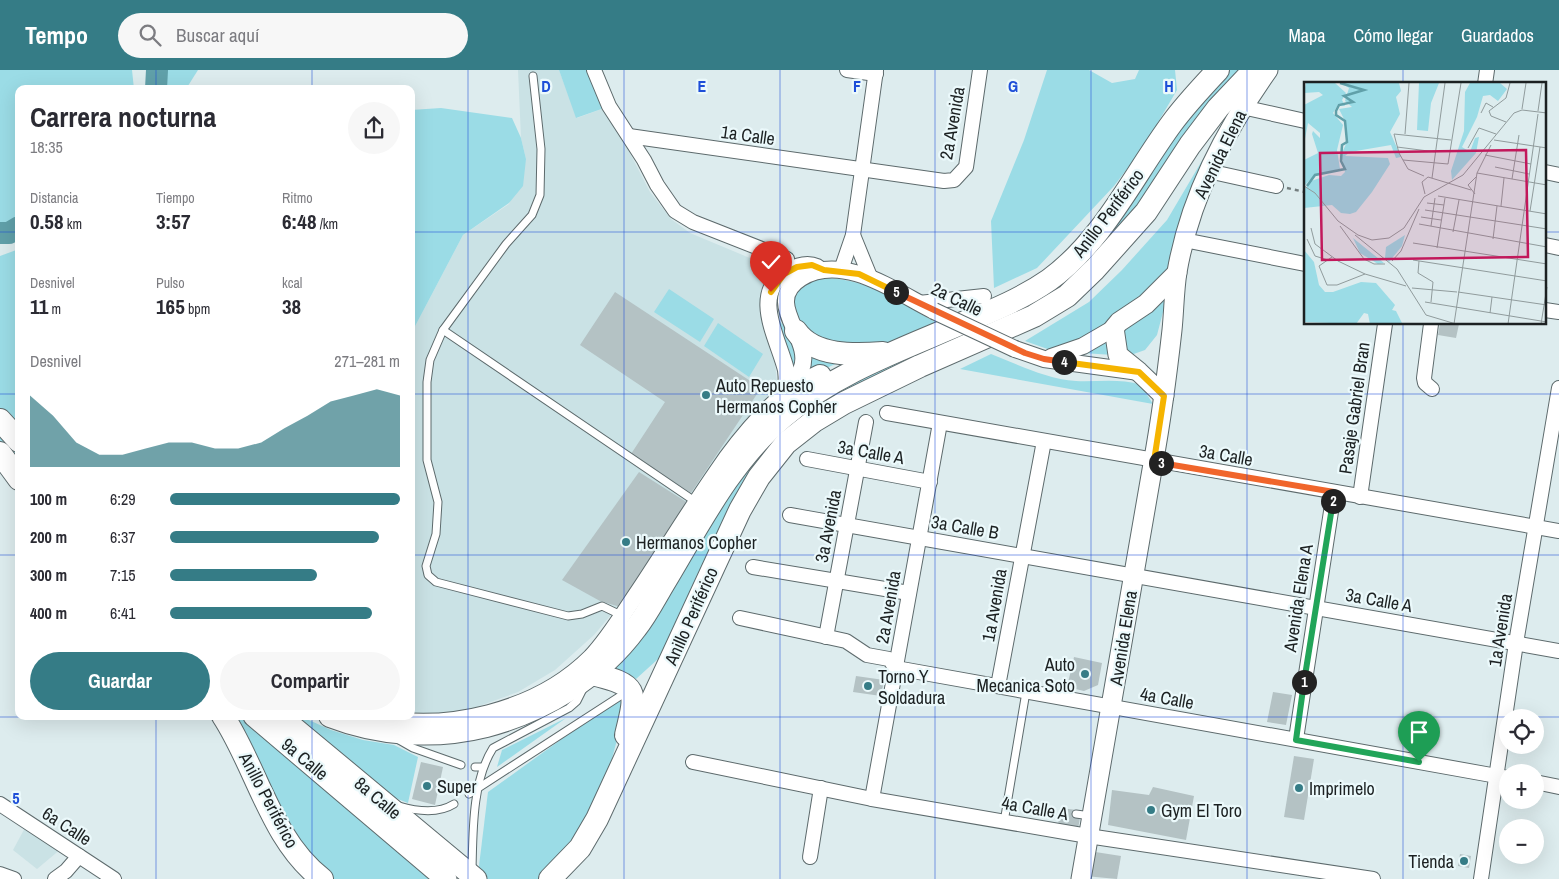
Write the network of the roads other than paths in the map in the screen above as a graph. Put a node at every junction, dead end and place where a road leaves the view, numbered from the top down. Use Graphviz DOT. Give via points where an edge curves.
graph roads {
  1 [pos="594,70"];
  2 [pos="847,70"];
  3 [pos="980,70"];
  4 [pos="1218,70"];
  5 [pos="1254,70"];
  6 [pos="1268,70"];
  7 [pos="876,72"];
  8 [pos="533,76"];
  9 [pos="1242,107"];
  10 [pos="1304,121"];
  11 [pos="629,136"];
  12 [pos="862,170"];
  13 [pos="1208,171"];
  14 [pos="1546,172"];
  15 [pos="1559,175"];
  16 [pos="954,180"];
  17 [pos="1276,186"];
  18 [pos="853,235"];
  19 [pos="1184,240"];
  20 [pos="1546,245"];
  21 [pos="1559,248"];
  22 [pos="787,259"];
  23 [pos="1304,264"];
  24 [pos="832,270"];
  25 [pos="1177,273"];
  26 [pos="871,280"];
  27 [pos="984,296"];
  28 [pos="1146,304"];
  29 [pos="927,307"];
  30 [pos="1546,310"];
  31 [pos="1559,312"];
  32 [pos="1174,314"];
  33 [pos="1385,325"];
  34 [pos="1431,325"];
  35 [pos="1114,328"];
  36 [pos="443,330"];
  37 [pos="796,331"];
  38 [pos="894,352"];
  39 [pos="1170,355"];
  40 [pos="1044,359"];
  41 [pos="1139,372"];
  42 [pos="1559,388"];
  43 [pos="1432,389"];
  44 [pos="786,393"];
  45 [pos="1164,396"];
  46 [pos="887,413"];
  47 [pos="0,420"];
  48 [pos="866,422"];
  49 [pos="940,423"];
  50 [pos="15,437"];
  51 [pos="1044,442"];
  52 [pos="0,453"];
  53 [pos="806,460"];
  54 [pos="1154,461"];
  55 [pos="858,469"];
  56 [pos="15,474"];
  57 [pos="930,482"];
  58 [pos="1334,492"];
  59 [pos="1360,497"];
  60 [pos="697,502"];
  61 [pos="790,515"];
  62 [pos="847,525"];
  63 [pos="1535,527"];
  64 [pos="1559,531"];
  65 [pos="919,538"];
  66 [pos="1022,556"];
  67 [pos="754,567"];
  68 [pos="1133,577"];
  69 [pos="837,581"];
  70 [pos="909,593"];
  71 [pos="1315,608"];
  72 [pos="740,618"];
  73 [pos="630,621"];
  74 [pos="826,637"];
  75 [pos="1516,643"];
  76 [pos="1559,651"];
  77 [pos="674,654"];
  78 [pos="896,668"];
  79 [pos="591,674"];
  80 [pos="998,686"];
  81 [pos="630,690"];
  82 [pos="1026,692"];
  83 [pos="1111,708"];
  84 [pos="225,720"];
  85 [pos="259,720"];
  86 [pos="285,720"];
  87 [pos="340,720"];
  88 [pos="378,724"];
  89 [pos="1296,740"];
  90 [pos="693,762"];
  91 [pos="1503,764"];
  92 [pos="461,765"];
  93 [pos="475,767"];
  94 [pos="484,767"];
  95 [pos="1499,776"];
  96 [pos="615,781"];
  97 [pos="1544,784"];
  98 [pos="480,787"];
  99 [pos="1559,787"];
  100 [pos="821,788"];
  101 [pos="1499,792"];
  102 [pos="469,794"];
  103 [pos="872,799"];
  104 [pos="382,801"];
  105 [pos="0,804"];
  106 [pos="454,804"];
  107 [pos="1004,822"];
  108 [pos="1088,836"];
  109 [pos="79,856"];
  110 [pos="810,856"];
  111 [pos="0,874"];
  112 [pos="474,877"];
  113 [pos="14,879"];
  114 [pos="55,879"];
  115 [pos="114,879"];
  116 [pos="322,879"];
  117 [pos="446,879"];
  118 [pos="550,879"];
  119 [pos="1081,879"];
  120 [pos="1373,879"];
  121 [pos="1481,879"];
  1 -- 11 [label="street" via="608,106"];
  2 -- 7 [label="street"];
  3 -- 16 [label="street, 2a Avenida" via="966,167"];
  4 -- 38 [label="highway, Anillo Periférico" via="1172,123 1080,254 1018,300"];
  5 -- 77 [label="highway, Anillo Periférico" via="1218,108 1146,212 1067,296 1034,316 844,403 814,421 786,444 759,477 740,510"];
  6 -- 9 [label="main road, Avenida Elena"];
  7 -- 12 [label="street"];
  8 -- 36 [label="lane" via="540,149 540,195 532,215 506,244"];
  9 -- 10 [label="street"];
  9 -- 13 [label="main road, Avenida Elena"];
  11 -- 12 [label="street, 1a Calle"];
  11 -- 22 [label="street" via="676,211 693,222"];
  12 -- 16 [label="street, 1a Calle"];
  12 -- 18 [label="street"];
  13 -- 17 [label="street"];
  13 -- 19 [label="main road, Avenida Elena"];
  14 -- 15 [label="street"];
  18 -- 24 [label="street"];
  18 -- 26 [label="street"];
  19 -- 23 [label="street"];
  19 -- 25 [label="main road, Avenida Elena"];
  20 -- 21 [label="street"];
  24 -- 26 [label="street, 2a Calle"];
  24 -- 37 [label="street" via="799,279 788,291 788,313"];
  24 -- 44 [label="street, 2a Calle" via="812,265 789,270 778,279 771,292 770,323 785,368"];
  25 -- 28 [label="main road"];
  25 -- 32 [label="main road, Avenida Elena"];
  26 -- 29 [label="street, 2a Calle"];
  27 -- 29 [label="street"];
  28 -- 32 [label="main road"];
  28 -- 35 [label="main road"];
  29 -- 40 [label="street, 2a Calle, bridge" via="1015,349"];
  30 -- 31 [label="street"];
  32 -- 39 [label="main road, Avenida Elena"];
  33 -- 59 [label="street, Pasaje Gabriel Bran"];
  34 -- 43 [label="street" via="1424,378"];
  35 -- 40 [label="street" via="1083,346"];
  35 -- 41 [label="main road" via="1118,356"];
  36 -- 60 [label="lane"];
  36 -- 73 [label="lane" via="430,360 426,382 427,460 438,502 436,534 426,566 428,575 436,582 568,616 602,606"];
  37 -- 38 [label="highway" via="809,344 831,351 856,354"];
  37 -- 44 [label="street" via="803,361"];
  38 -- 44 [label="highway" via="840,365"];
  38 -- 73 [label="highway, Anillo Periférico" via="824,388 784,416 749,451"];
  39 -- 41 [label="main road"];
  39 -- 45 [label="main road, Avenida Elena"];
  40 -- 41 [label="street, 2a Calle"];
  41 -- 45 [label="main road"];
  42 -- 63 [label="street, 1a Avenida"];
  44 -- 60 [label="street, Anillo Periférico" via="750,428"];
  45 -- 54 [label="main road, Avenida Elena"];
  46 -- 49 [label="street, 3a Calle"];
  47 -- 50 [label="highway"];
  48 -- 55 [label="street, 3a Avenida"];
  49 -- 51 [label="street, 3a Calle"];
  49 -- 57 [label="street, 2a Avenida"];
  51 -- 54 [label="street, 3a Calle"];
  51 -- 66 [label="street, 1a Avenida"];
  52 -- 56 [label="highway"];
  53 -- 55 [label="street, 3a Calle A"];
  54 -- 58 [label="street, 3a Calle"];
  54 -- 68 [label="main road, Avenida Elena"];
  55 -- 57 [label="street, 3a Calle A"];
  55 -- 62 [label="street, 3a Avenida"];
  57 -- 65 [label="street, 2a Avenida"];
  58 -- 59 [label="street, 3a Calle"];
  58 -- 71 [label="street, Avenida Elena A"];
  59 -- 63 [label="street, 3a Calle"];
  60 -- 73 [label="street, Anillo Periférico"];
  61 -- 62 [label="street, 3a Calle B"];
  62 -- 65 [label="street, 3a Calle B"];
  62 -- 69 [label="street, 3a Avenida"];
  63 -- 64 [label="street, 3a Calle"];
  63 -- 75 [label="street, 1a Avenida"];
  65 -- 66 [label="street, 3a Calle B"];
  65 -- 70 [label="street, 2a Avenida"];
  66 -- 68 [label="street, 3a Calle B"];
  66 -- 80 [label="street, 1a Avenida"];
  67 -- 69 [label="street"];
  68 -- 71 [label="street, 3a Calle A"];
  68 -- 83 [label="main road, Avenida Elena"];
  69 -- 70 [label="street"];
  69 -- 74 [label="street, 3a Avenida"];
  70 -- 78 [label="street, 2a Avenida"];
  71 -- 75 [label="street, 3a Calle A"];
  71 -- 89 [label="street, Avenida Elena A"];
  72 -- 74 [label="street, 4a Calle"];
  73 -- 79 [label="highway, Anillo Periférico" via="610,658"];
  73 -- 88 [label="street, Anillo Periférico" via="575,670 549,688 514,704 472,716"];
  74 -- 78 [label="street, 4a Calle" via="854,644 867,655 889,660"];
  75 -- 76 [label="street, 3a Calle A"];
  75 -- 91 [label="street, 1a Avenida"];
  77 -- 81 [label="highway"];
  77 -- 96 [label="highway, Anillo Periférico"];
  78 -- 80 [label="street, 4a Calle"];
  78 -- 103 [label="street, 2a Avenida"];
  79 -- 81 [label="highway" via="618,680"];
  79 -- 88 [label="highway, Anillo Periférico" via="540,706 494,724 440,733"];
  79 -- 94 [label="lane" via="577,701 569,708 493,748"];
  80 -- 82 [label="street, 4a Calle"];
  81 -- 96 [label="highway" via="634,700"];
  81 -- 98 [label="lane"];
  82 -- 83 [label="street, 4a Calle"];
  82 -- 107 [label="lane"];
  83 -- 89 [label="street, 4a Calle"];
  83 -- 108 [label="main road, Avenida Elena" via="1084,815"];
  84 -- 116 [label="highway, Anillo Periférico" via="282,831"];
  85 -- 117 [label="main road, 9a Calle"];
  86 -- 104 [label="main road, 8a Calle"];
  87 -- 88 [label="highway, Anillo Periférico" via="351,724"];
  88 -- 92 [label="lane" via="413,748"];
  89 -- 95 [label="street, 4a Calle"];
  90 -- 100 [label="street, 4a Calle A"];
  93 -- 94 [label="lane"];
  94 -- 98 [label="lane"];
  96 -- 118 [label="highway, Anillo Periférico" via="580,848"];
  97 -- 99 [label="street"];
  98 -- 102 [label="lane"];
  98 -- 112 [label="lane" via="474,812"];
  100 -- 103 [label="street, 4a Calle A"];
  100 -- 110 [label="street"];
  101 -- 121 [label="street, 1a Avenida"];
  103 -- 107 [label="street, 4a Calle A"];
  104 -- 106 [label="lane" via="426,810 446,809"];
  104 -- 112 [label="main road, 8a Calle"];
  105 -- 109 [label="street, 6a Calle"];
  107 -- 108 [label="street, 4a Calle A"];
  108 -- 119 [label="main road, Avenida Elena"];
  108 -- 120 [label="street, 4a Calle A"];
  109 -- 114 [label="street"];
  109 -- 115 [label="street, 6a Calle"];
  111 -- 113 [label="street"];
}
